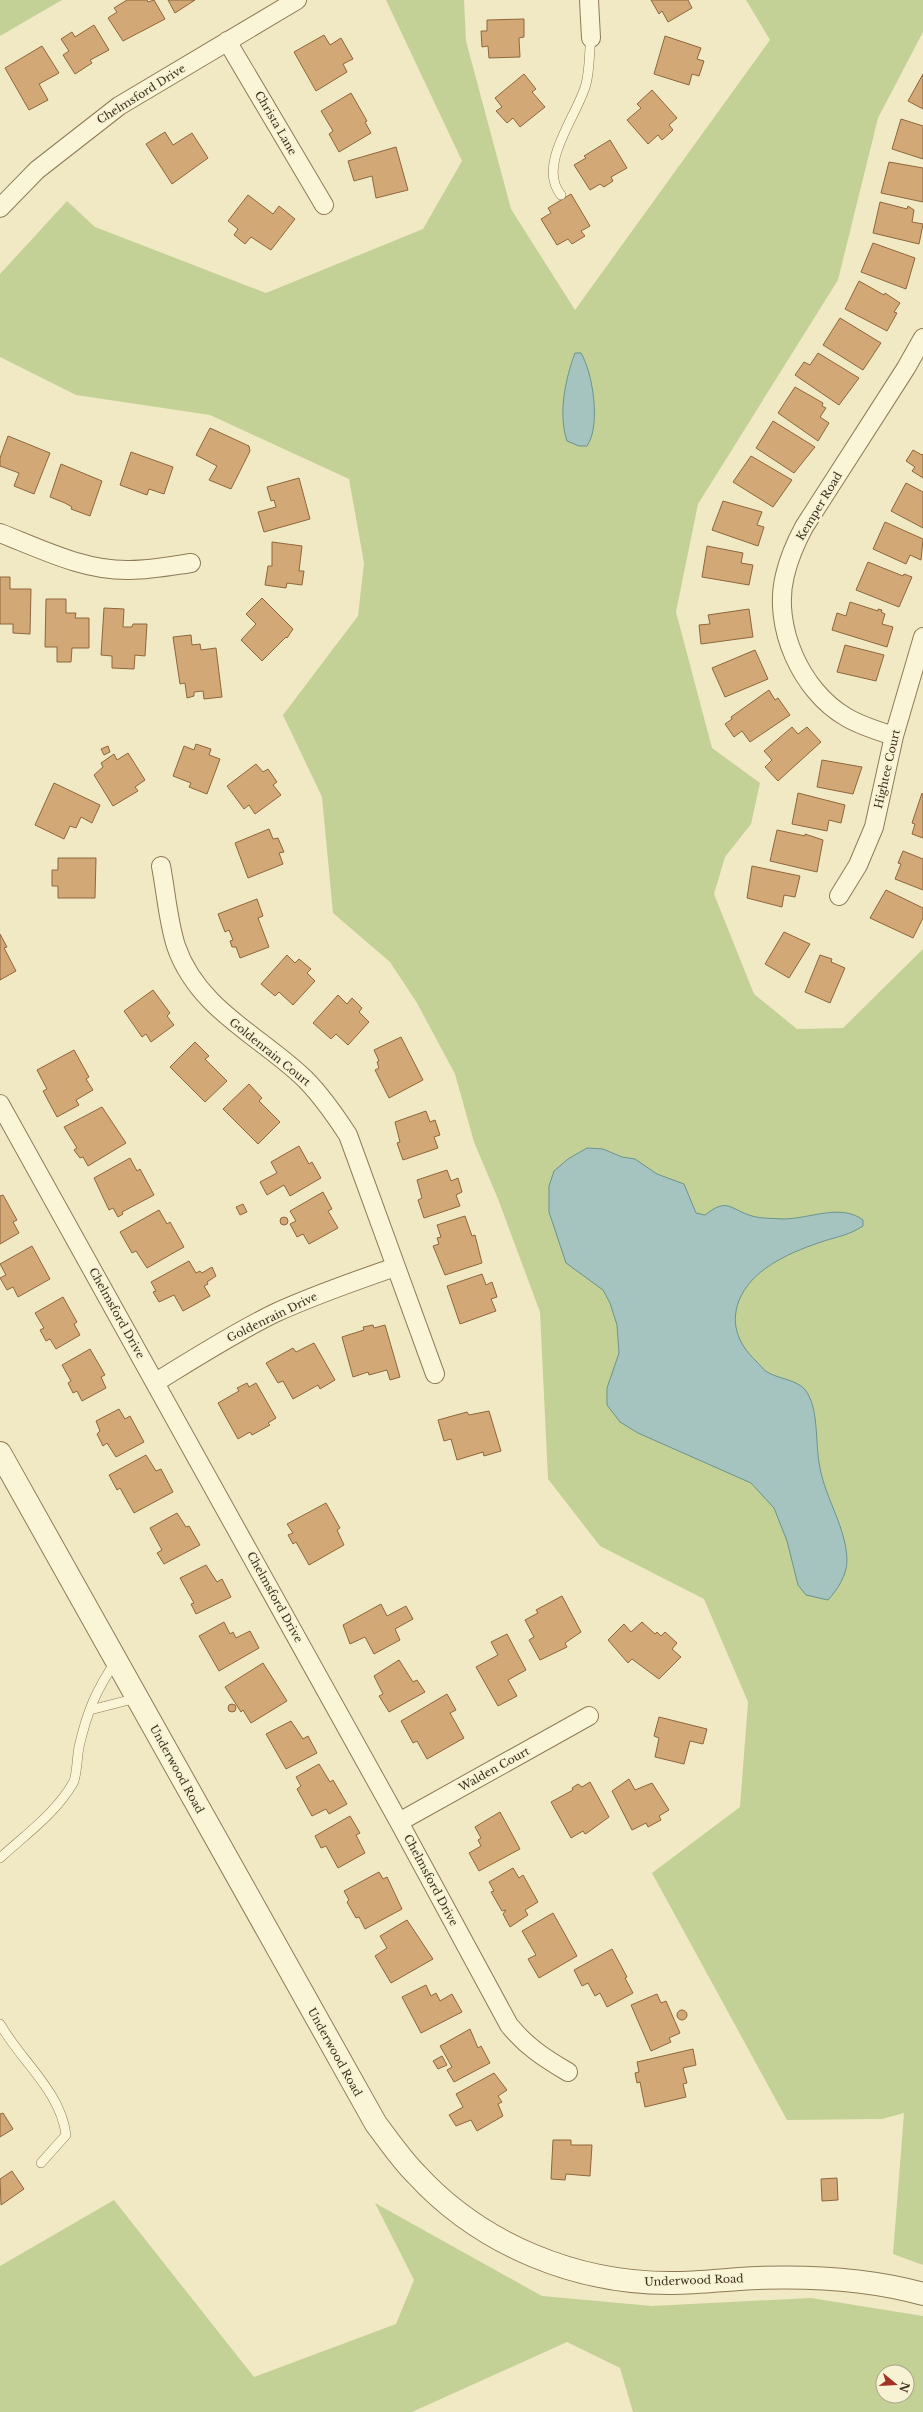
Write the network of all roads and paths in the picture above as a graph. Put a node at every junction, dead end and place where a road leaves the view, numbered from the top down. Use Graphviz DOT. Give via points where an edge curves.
graph roads {
  1 [pos="297,0"];
  2 [pos="589,0"];
  3 [pos="591,38"];
  4 [pos="227,41"];
  5 [pos="561,195"];
  6 [pos="324,205"];
  7 [pos="0,208"];
  8 [pos="923,338"];
  9 [pos="0,533"];
  10 [pos="191,563"];
  11 [pos="923,637"];
  12 [pos="894,736"];
  13 [pos="161,866"];
  14 [pos="839,896"];
  15 [pos="0,1104"];
  16 [pos="395,1268"];
  17 [pos="435,1374"];
  18 [pos="156,1382"];
  19 [pos="0,1453"];
  20 [pos="116,1661"];
  21 [pos="137,1698"];
  22 [pos="90,1710"];
  23 [pos="589,1716"];
  24 [pos="399,1822"];
  25 [pos="0,1858"];
  26 [pos="0,2024"];
  27 [pos="568,2072"];
  28 [pos="41,2164"];
  29 [pos="923,2294"];
  1 -- 4 [label="street, Chelmsford Drive"];
  2 -- 3 [label="street"];
  3 -- 5 [label="lane" via="586,84 556,155 552,172 555,187"];
  4 -- 6 [label="street, Christa Lane"];
  4 -- 7 [label="street, Chelmsford Drive" via="119,106 37,170"];
  8 -- 12 [label="street, Kemper Road" via="804,527 784,576 782,598 790,644 814,692 846,717"];
  9 -- 10 [label="street" via="86,566 130,570"];
  11 -- 12 [label="street, Hightee Court"];
  12 -- 14 [label="street, Hightee Court" via="874,827 858,865"];
  13 -- 16 [label="street, Goldenrain Court" via="176,946 189,972 206,996 229,1020 294,1070 326,1102 348,1135"];
  15 -- 18 [label="street, Chelmsford Drive"];
  16 -- 17 [label="street, Goldenrain Court"];
  16 -- 18 [label="street, Goldenrain Drive" via="328,1290 274,1314 223,1341"];
  18 -- 24 [label="street, Chelmsford Drive"];
  19 -- 20 [label="street, Underwood Road"];
  20 -- 21 [label="street, Underwood Road"];
  20 -- 22 [label="lane" via="98,1687"];
  21 -- 22 [label="lane"];
  21 -- 29 [label="street, Underwood Road" via="376,2124 416,2175 468,2220 497,2239 528,2254 565,2268 599,2276 640,2282 674,2283 812,2277 861,2281"];
  22 -- 25 [label="lane" via="75,1762 74,1782 44,1819"];
  23 -- 24 [label="street, Walden Court"];
  24 -- 27 [label="street, Chelmsford Drive" via="509,2025 523,2043 541,2057"];
  26 -- 28 [label="lane" via="50,2093 64,2121 66,2135"];
}
